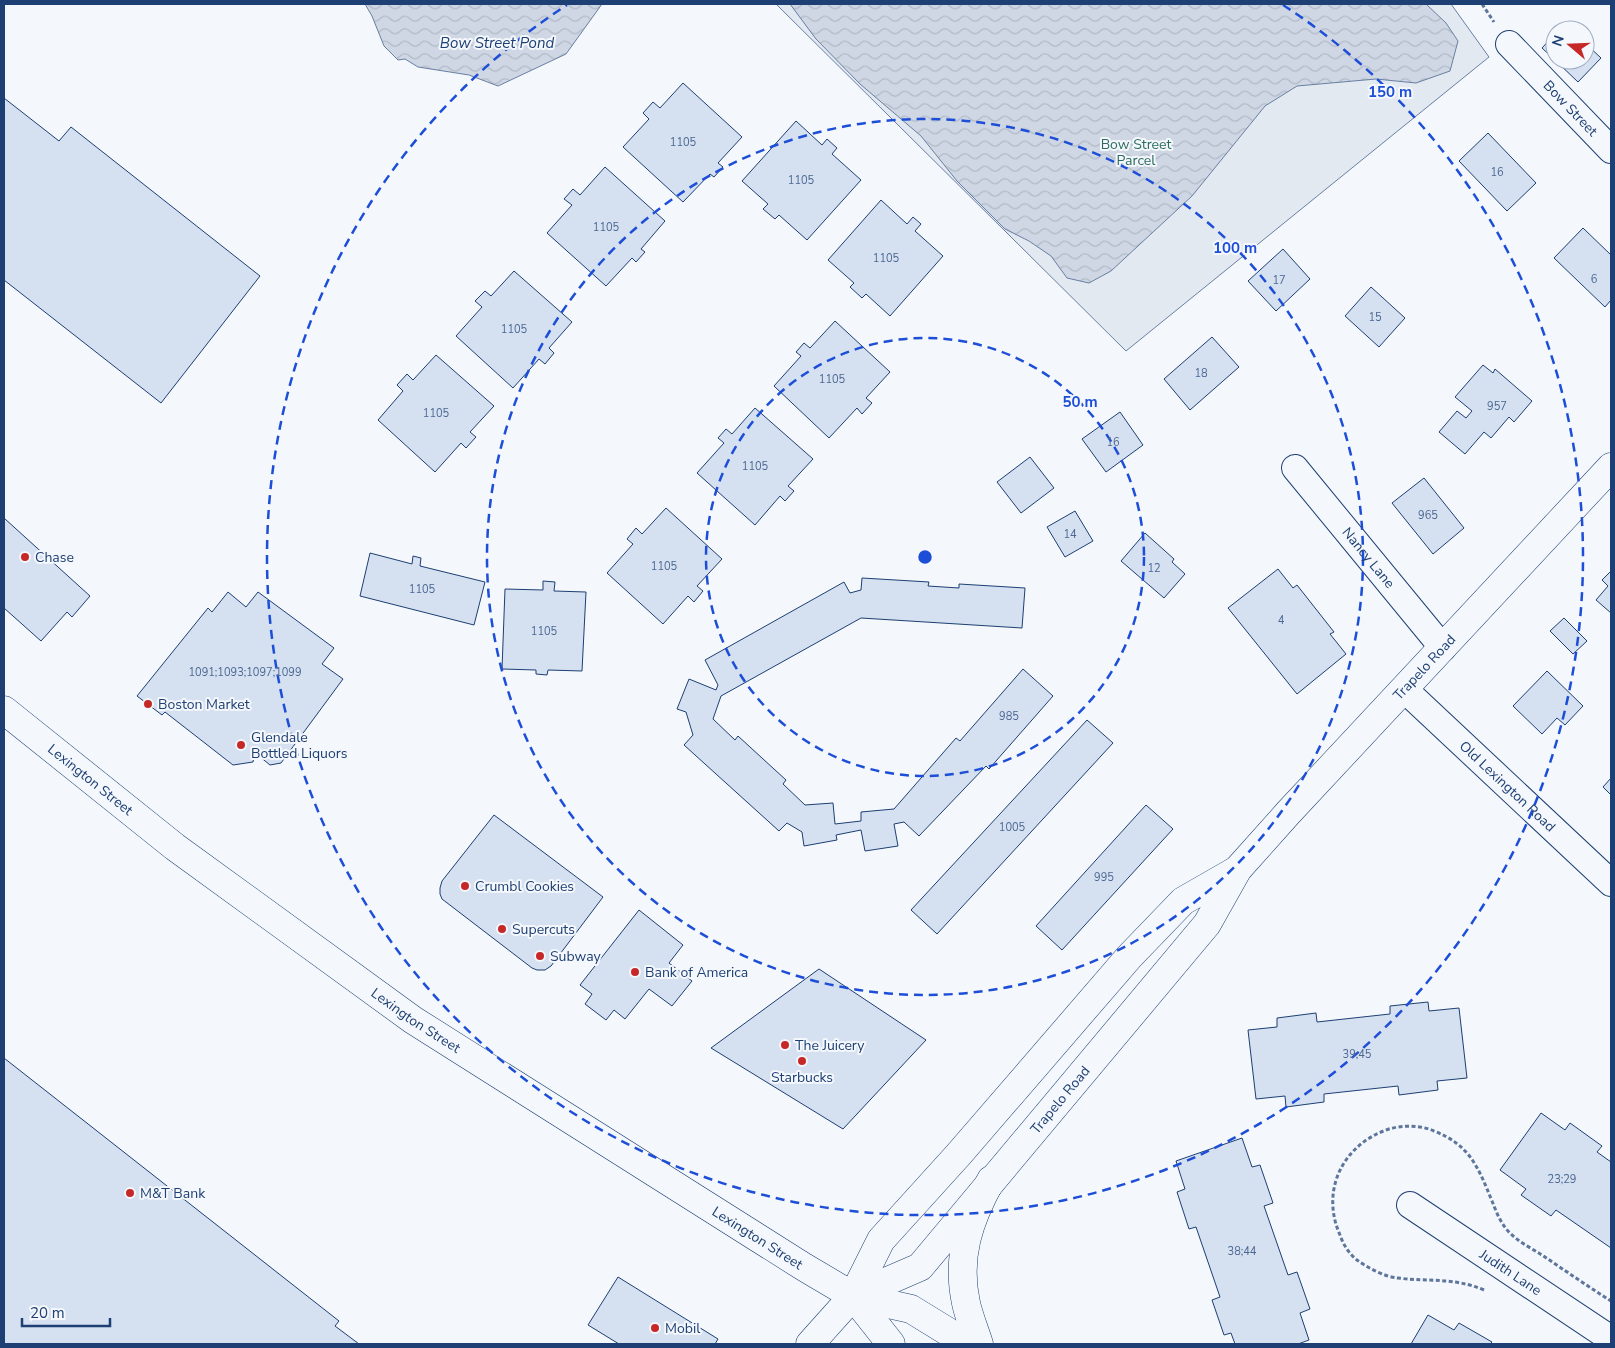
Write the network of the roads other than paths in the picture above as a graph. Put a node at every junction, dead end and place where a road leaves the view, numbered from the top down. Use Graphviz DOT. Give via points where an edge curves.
graph roads {
  1 [pos="1509,44"];
  2 [pos="1611,150"];
  3 [pos="1611,467"];
  4 [pos="1295,468"];
  5 [pos="1443,648"];
  6 [pos="1404,689"];
  7 [pos="4,710"];
  8 [pos="1238,869"];
  9 [pos="1611,883"];
  10 [pos="991,1180"];
  11 [pos="1410,1206"];
  12 [pos="853,1296"];
  13 [pos="1611,1339"];
  14 [pos="810,1344"];
  15 [pos="891,1344"];
  16 [pos="968,1344"];
  17 [pos="979,1344"];
  1 -- 2 [label="street, Bow Street"];
  3 -- 5 [label="main road, Trapelo Road"];
  4 -- 5 [label="street, Nancy Lane"];
  5 -- 6 [label="main road, Trapelo Road"];
  6 -- 8 [label="main road, Trapelo Road"];
  6 -- 9 [label="street, Old Lexington Road"];
  7 -- 12 [label="main road, Lexington Street" via="175,847 413,1020"];
  8 -- 10 [label="main road, Trapelo Road" via="1207,924"];
  8 -- 12 [label="main road, Trapelo Road" via="1183,902 1129,957 882,1240"];
  10 -- 12 [label="main road, Trapelo Road" via="920,1267"];
  10 -- 17 [label="main road" via="971,1219 962,1263 966,1303"];
  11 -- 13 [label="street, Judith Lane"];
  12 -- 14 [label="main road, Trapelo Road"];
  12 -- 15 [label="main road, Lexington Street"];
  12 -- 16 [label="main road, Lexington Street" via="911,1309"];
}
